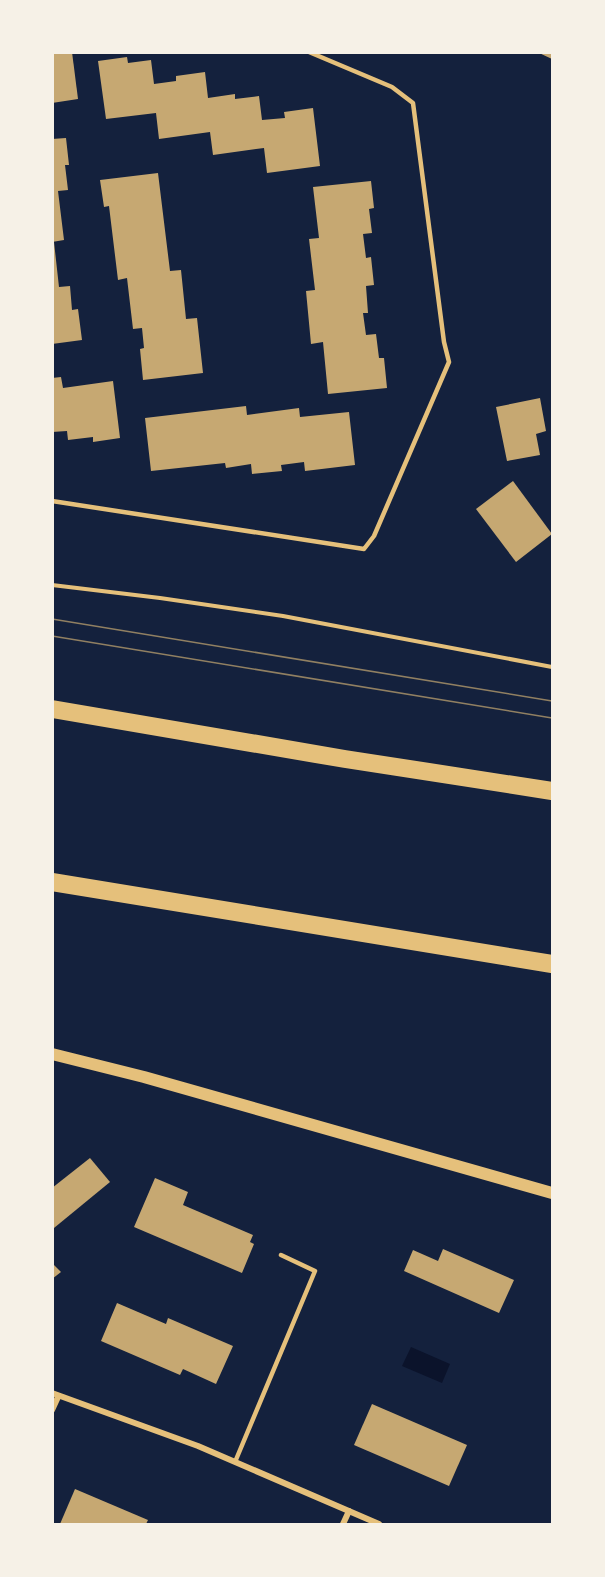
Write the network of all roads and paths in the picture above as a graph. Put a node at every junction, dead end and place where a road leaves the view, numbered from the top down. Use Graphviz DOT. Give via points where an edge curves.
graph roads {
  1 [pos="309,52"];
  2 [pos="52,501"];
  3 [pos="52,585"];
  4 [pos="552,667"];
  5 [pos="52,709"];
  6 [pos="552,791"];
  7 [pos="52,882"];
  8 [pos="552,964"];
  9 [pos="52,1054"];
  10 [pos="552,1193"];
  11 [pos="281,1255"];
  12 [pos="55,1395"];
  13 [pos="52,1410"];
  14 [pos="235,1462"];
  15 [pos="349,1511"];
  16 [pos="343,1524"];
  17 [pos="379,1524"];
  1 -- 2 [label="lane" via="392,87 413,103 449,362 374,536 364,549"];
  3 -- 4 [label="path" via="283,616"];
  5 -- 6 [label="highway"];
  7 -- 8 [label="highway"];
  9 -- 10 [label="main road"];
  11 -- 14 [label="lane" via="315,1271"];
  12 -- 13 [label="street"];
  12 -- 14 [label="street"];
  14 -- 15 [label="street"];
  15 -- 16 [label="street"];
  15 -- 17 [label="street"];
}
